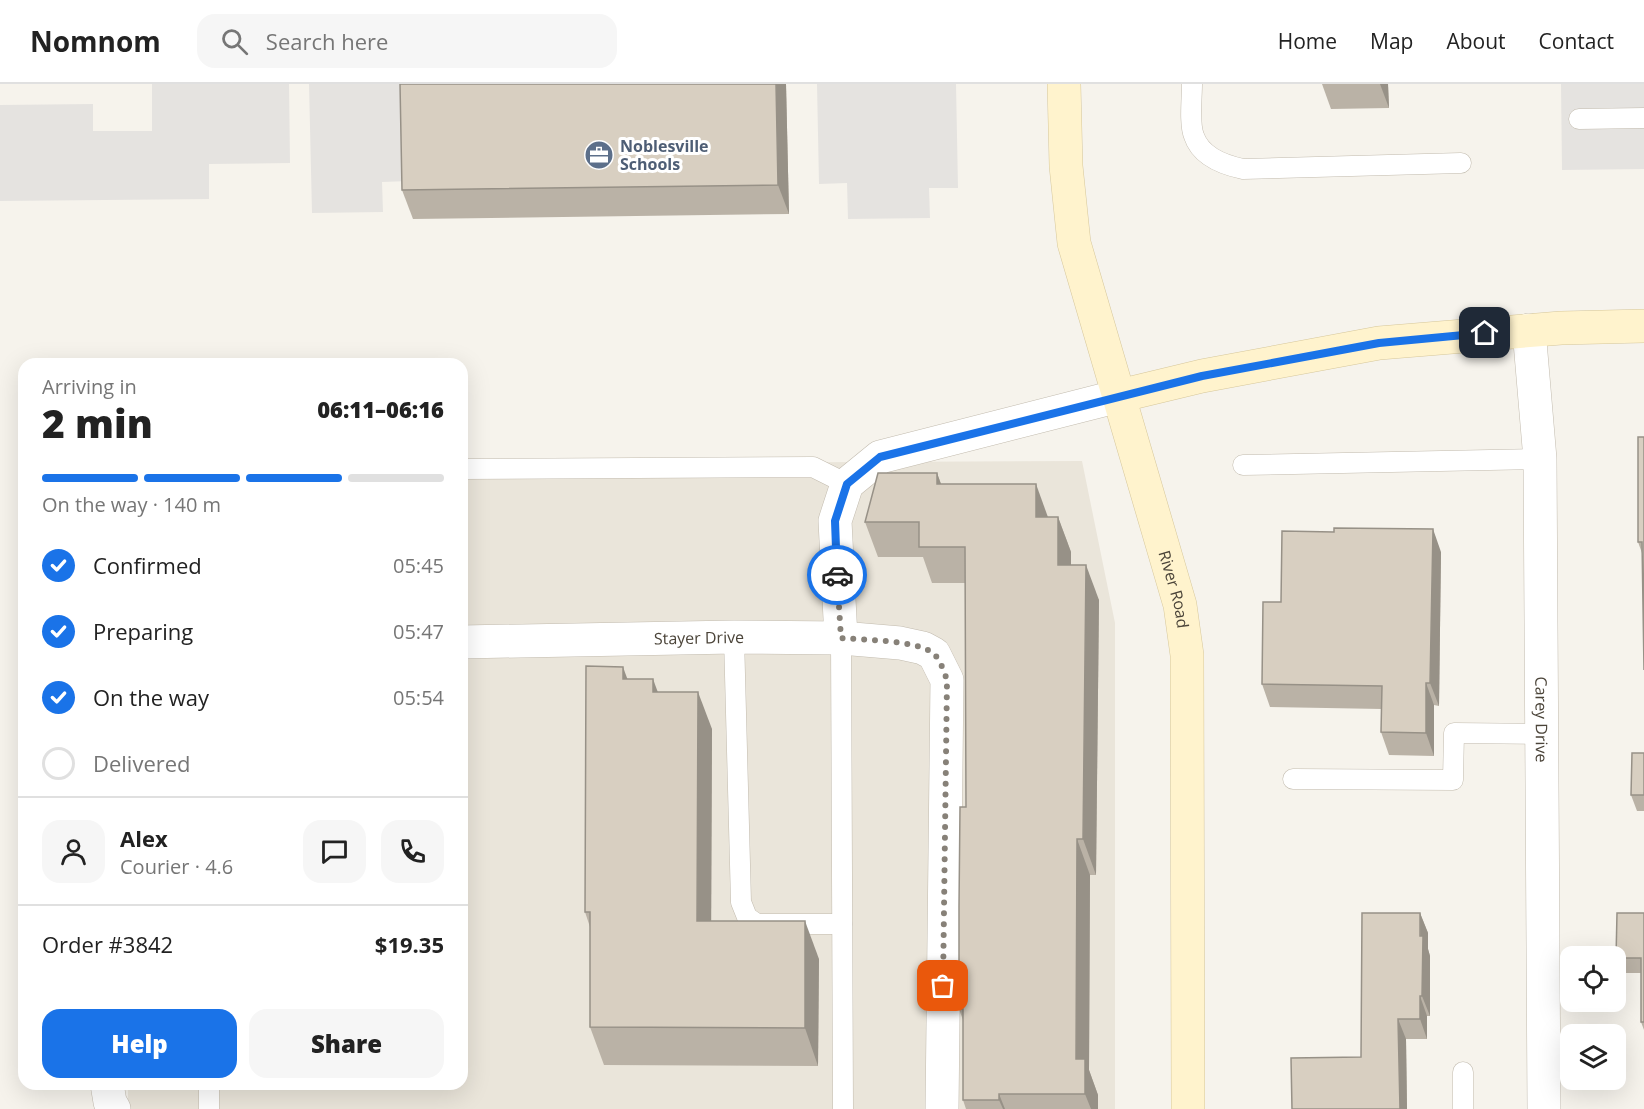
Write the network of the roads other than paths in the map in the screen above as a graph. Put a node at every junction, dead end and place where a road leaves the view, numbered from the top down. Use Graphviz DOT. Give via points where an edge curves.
graph roads {
  1 [pos="1064,84"];
  2 [pos="1192,84"];
  3 [pos="1644,118"];
  4 [pos="1579,119"];
  5 [pos="1461,163"];
  6 [pos="1644,326"];
  7 [pos="1529,330"];
  8 [pos="1119,396"];
  9 [pos="1540,459"];
  10 [pos="1243,465"];
  11 [pos="468,469"];
  12 [pos="847,484"];
  13 [pos="734,637"];
  14 [pos="841,638"];
  15 [pos="468,642"];
  16 [pos="1541,734"];
  17 [pos="1293,779"];
  18 [pos="842,924"];
  19 [pos="1463,1072"];
  20 [pos="108,1090"];
  21 [pos="209,1090"];
  22 [pos="114,1109"];
  23 [pos="209,1109"];
  24 [pos="843,1109"];
  25 [pos="942,1109"];
  26 [pos="1188,1109"];
  27 [pos="1463,1109"];
  28 [pos="1544,1109"];
  1 -- 8 [label="main road, River Road" via="1066,166 1074,243"];
  2 -- 5 [label="lane" via="1193,136 1215,160 1228,166 1243,169"];
  3 -- 4 [label="lane"];
  6 -- 7 [label="main road"];
  7 -- 8 [label="main road" via="1379,343 1202,376"];
  7 -- 9 [label="street, Carey Drive"];
  8 -- 12 [label="street" via="880,457"];
  8 -- 26 [label="main road, River Road" via="1180,605 1187,655"];
  9 -- 10 [label="lane"];
  9 -- 16 [label="street, Carey Drive"];
  11 -- 12 [label="lane" via="813,467"];
  12 -- 14 [label="street" via="835,521"];
  13 -- 14 [label="street, Stayer Drive"];
  13 -- 15 [label="street, Stayer Drive"];
  13 -- 18 [label="lane" via="741,902 747,917 757,924"];
  14 -- 18 [label="lane"];
  14 -- 25 [label="street, Stayer Drive" via="923,648 934,654 947,680"];
  16 -- 17 [label="lane" via="1454,733 1453,780"];
  16 -- 28 [label="street, Carey Drive"];
  18 -- 24 [label="lane"];
  19 -- 27 [label="lane"];
  20 -- 22 [label="street"];
  21 -- 23 [label="lane"];
}
